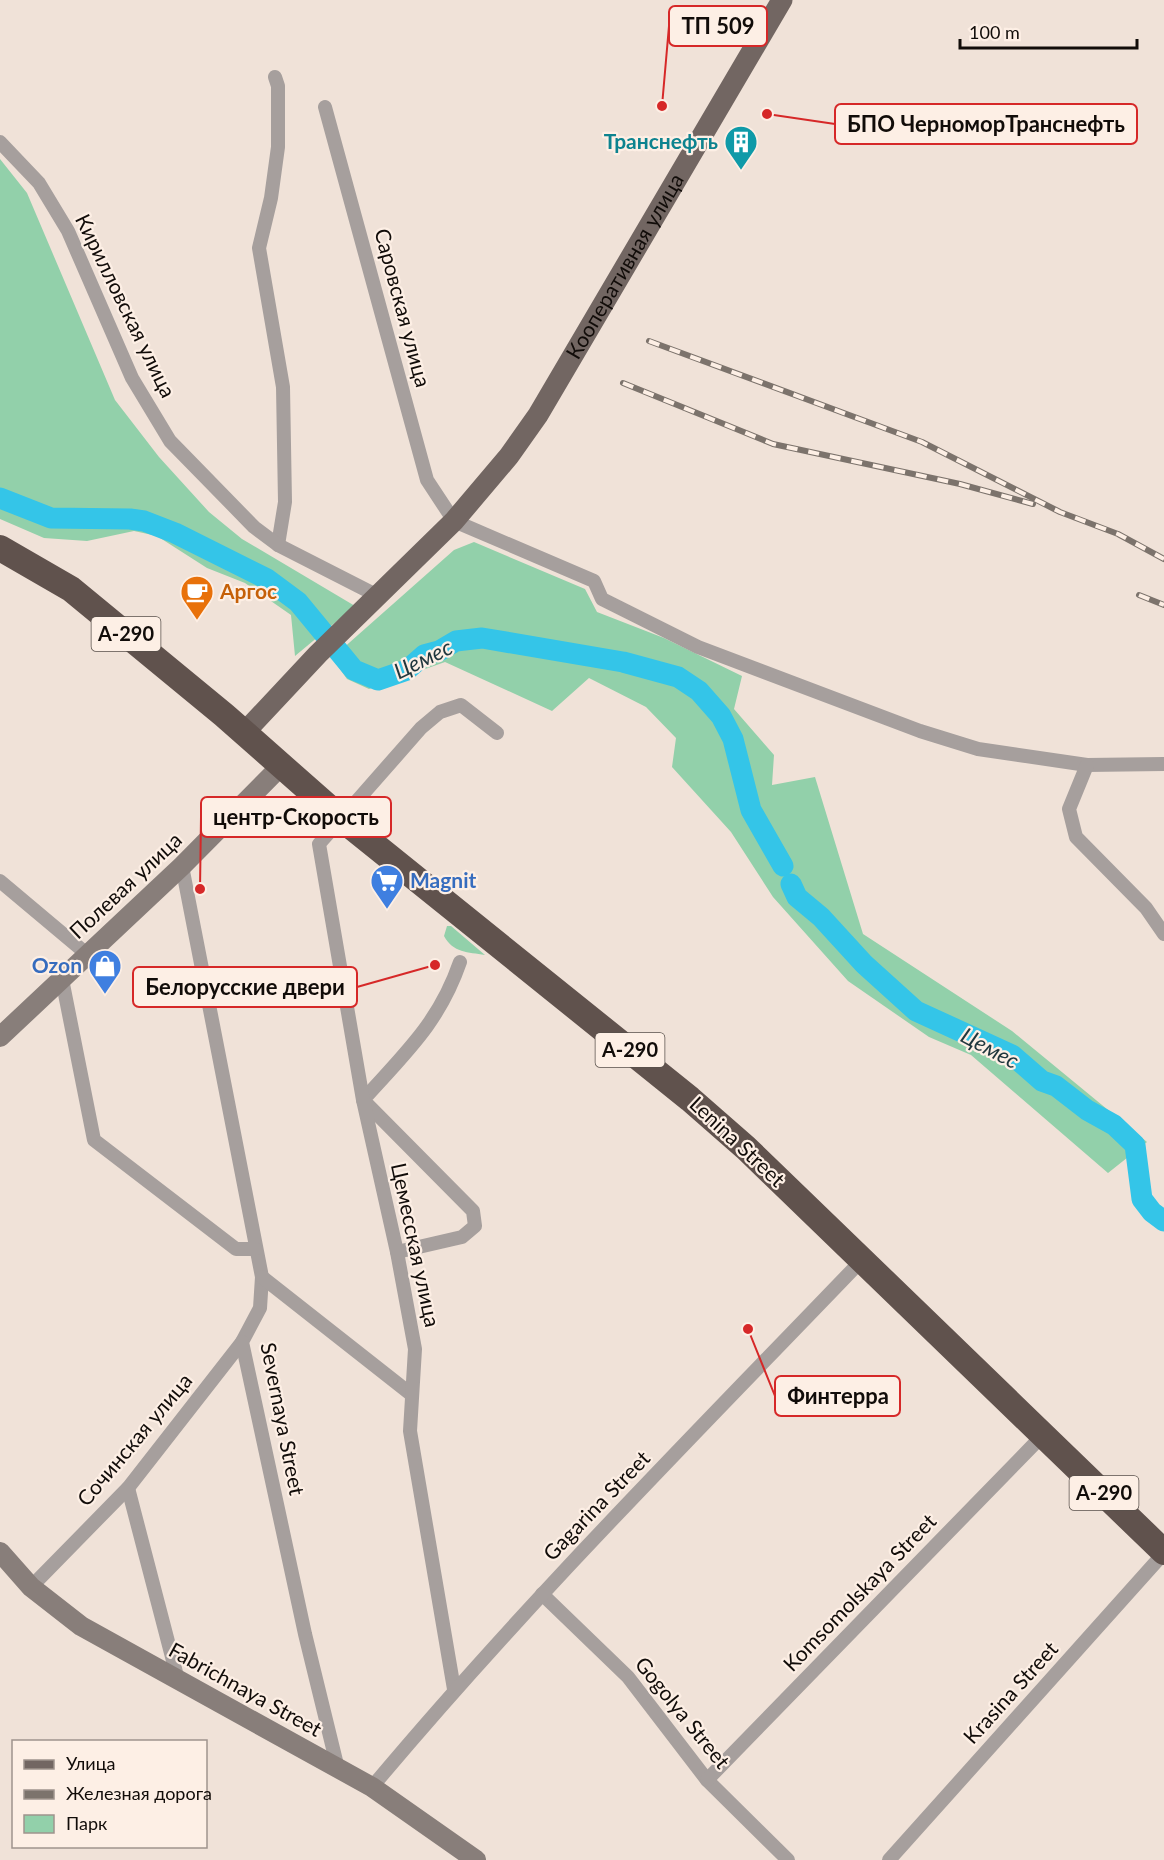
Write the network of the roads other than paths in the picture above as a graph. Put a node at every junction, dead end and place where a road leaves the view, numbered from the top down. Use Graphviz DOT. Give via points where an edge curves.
graph roads {
  1 [pos="782,0"];
  2 [pos="276,76"];
  3 [pos="325,107"];
  4 [pos="0,142"];
  5 [pos="452,518"];
  6 [pos="278,545"];
  7 [pos="0,548"];
  8 [pos="378,596"];
  9 [pos="244,733"];
  10 [pos="497,733"];
  11 [pos="1164,764"];
  12 [pos="1087,765"];
  13 [pos="280,766"];
  14 [pos="342,819"];
  15 [pos="182,866"];
  16 [pos="0,881"];
  17 [pos="1164,934"];
  18 [pos="88,955"];
  19 [pos="460,962"];
  20 [pos="62,979"];
  21 [pos="0,1036"];
  22 [pos="363,1100"];
  23 [pos="255,1249"];
  24 [pos="397,1252"];
  25 [pos="861,1261"];
  26 [pos="262,1277"];
  27 [pos="242,1342"];
  28 [pos="412,1395"];
  29 [pos="1043,1435"];
  30 [pos="128,1488"];
  31 [pos="0,1552"];
  32 [pos="1164,1553"];
  33 [pos="31,1587"];
  34 [pos="542,1594"];
  35 [pos="178,1680"];
  36 [pos="454,1689"];
  37 [pos="338,1769"];
  38 [pos="707,1780"];
  39 [pos="372,1787"];
  40 [pos="476,1860"];
  41 [pos="788,1860"];
  42 [pos="889,1860"];
  1 -- 5 [label="main road, Кооперативная улица" via="538,415 509,456"];
  2 -- 6 [label="street" via="278,147 259,248 283,387 285,502"];
  3 -- 5 [label="street, Саровская улица" via="427,480"];
  4 -- 6 [label="street, Кирилловская улица" via="39,183 68,231 132,378 170,441 254,527"];
  5 -- 8 [label="main road, Кооперативная улица"];
  5 -- 12 [label="street" via="594,581 602,600 698,647 978,749"];
  6 -- 8 [label="street, Кирилловская улица"];
  7 -- 9 [label="highway, А-290" via="71,589"];
  8 -- 9 [label="main road, Кооперативная улица"];
  9 -- 13 [label="highway, Lenina Street"];
  10 -- 14 [label="street" via="461,705 440,712 421,728"];
  11 -- 12 [label="street"];
  12 -- 17 [label="street" via="1069,809 1076,837 1146,909"];
  13 -- 14 [label="highway, Lenina Street / А-290"];
  13 -- 15 [label="street, Полевая улица"];
  14 -- 22 [label="street, Цемесская улица" via="319,844"];
  14 -- 25 [label="highway, Lenina Street / А-290" via="690,1099"];
  15 -- 18 [label="street, Полевая улица"];
  15 -- 23 [label="street, Severnaya Street"];
  16 -- 18 [label="street"];
  18 -- 20 [label="street, Полевая улица"];
  19 -- 22 [label="street" via="449,994 430,1025"];
  20 -- 21 [label="street, Полевая улица"];
  20 -- 23 [label="street" via="94,1140 236,1249"];
  22 -- 24 [label="street, Цемесская улица"];
  22 -- 24 [label="street" via="473,1211 475,1226 462,1237"];
  23 -- 26 [label="street, Severnaya Street"];
  24 -- 28 [label="street, Цемесская улица" via="415,1349"];
  25 -- 29 [label="highway, Lenina Street / А-290"];
  25 -- 34 [label="street, Gagarina Street"];
  26 -- 27 [label="street, Severnaya Street" via="260,1308"];
  26 -- 28 [label="street"];
  27 -- 30 [label="street, Сочинская улица"];
  27 -- 37 [label="street, Severnaya Street"];
  28 -- 36 [label="street, Цемесская улица" via="410,1431"];
  29 -- 32 [label="highway, Lenina Street / А-290"];
  29 -- 38 [label="street, Komsomolskaya Street"];
  30 -- 33 [label="street, Сочинская улица"];
  30 -- 35 [label="street"];
  31 -- 33 [label="street, Fabrichnaya Street"];
  32 -- 42 [label="street, Krasina Street"];
  33 -- 35 [label="street, Fabrichnaya Street" via="81,1626"];
  34 -- 36 [label="street, Gagarina Street"];
  34 -- 38 [label="street, Gogolya Street" via="628,1677"];
  35 -- 37 [label="street, Fabrichnaya Street"];
  36 -- 39 [label="street, Gagarina Street"];
  37 -- 39 [label="street, Fabrichnaya Street"];
  38 -- 41 [label="street, Gogolya Street"];
  39 -- 40 [label="street, Fabrichnaya Street"];
}
